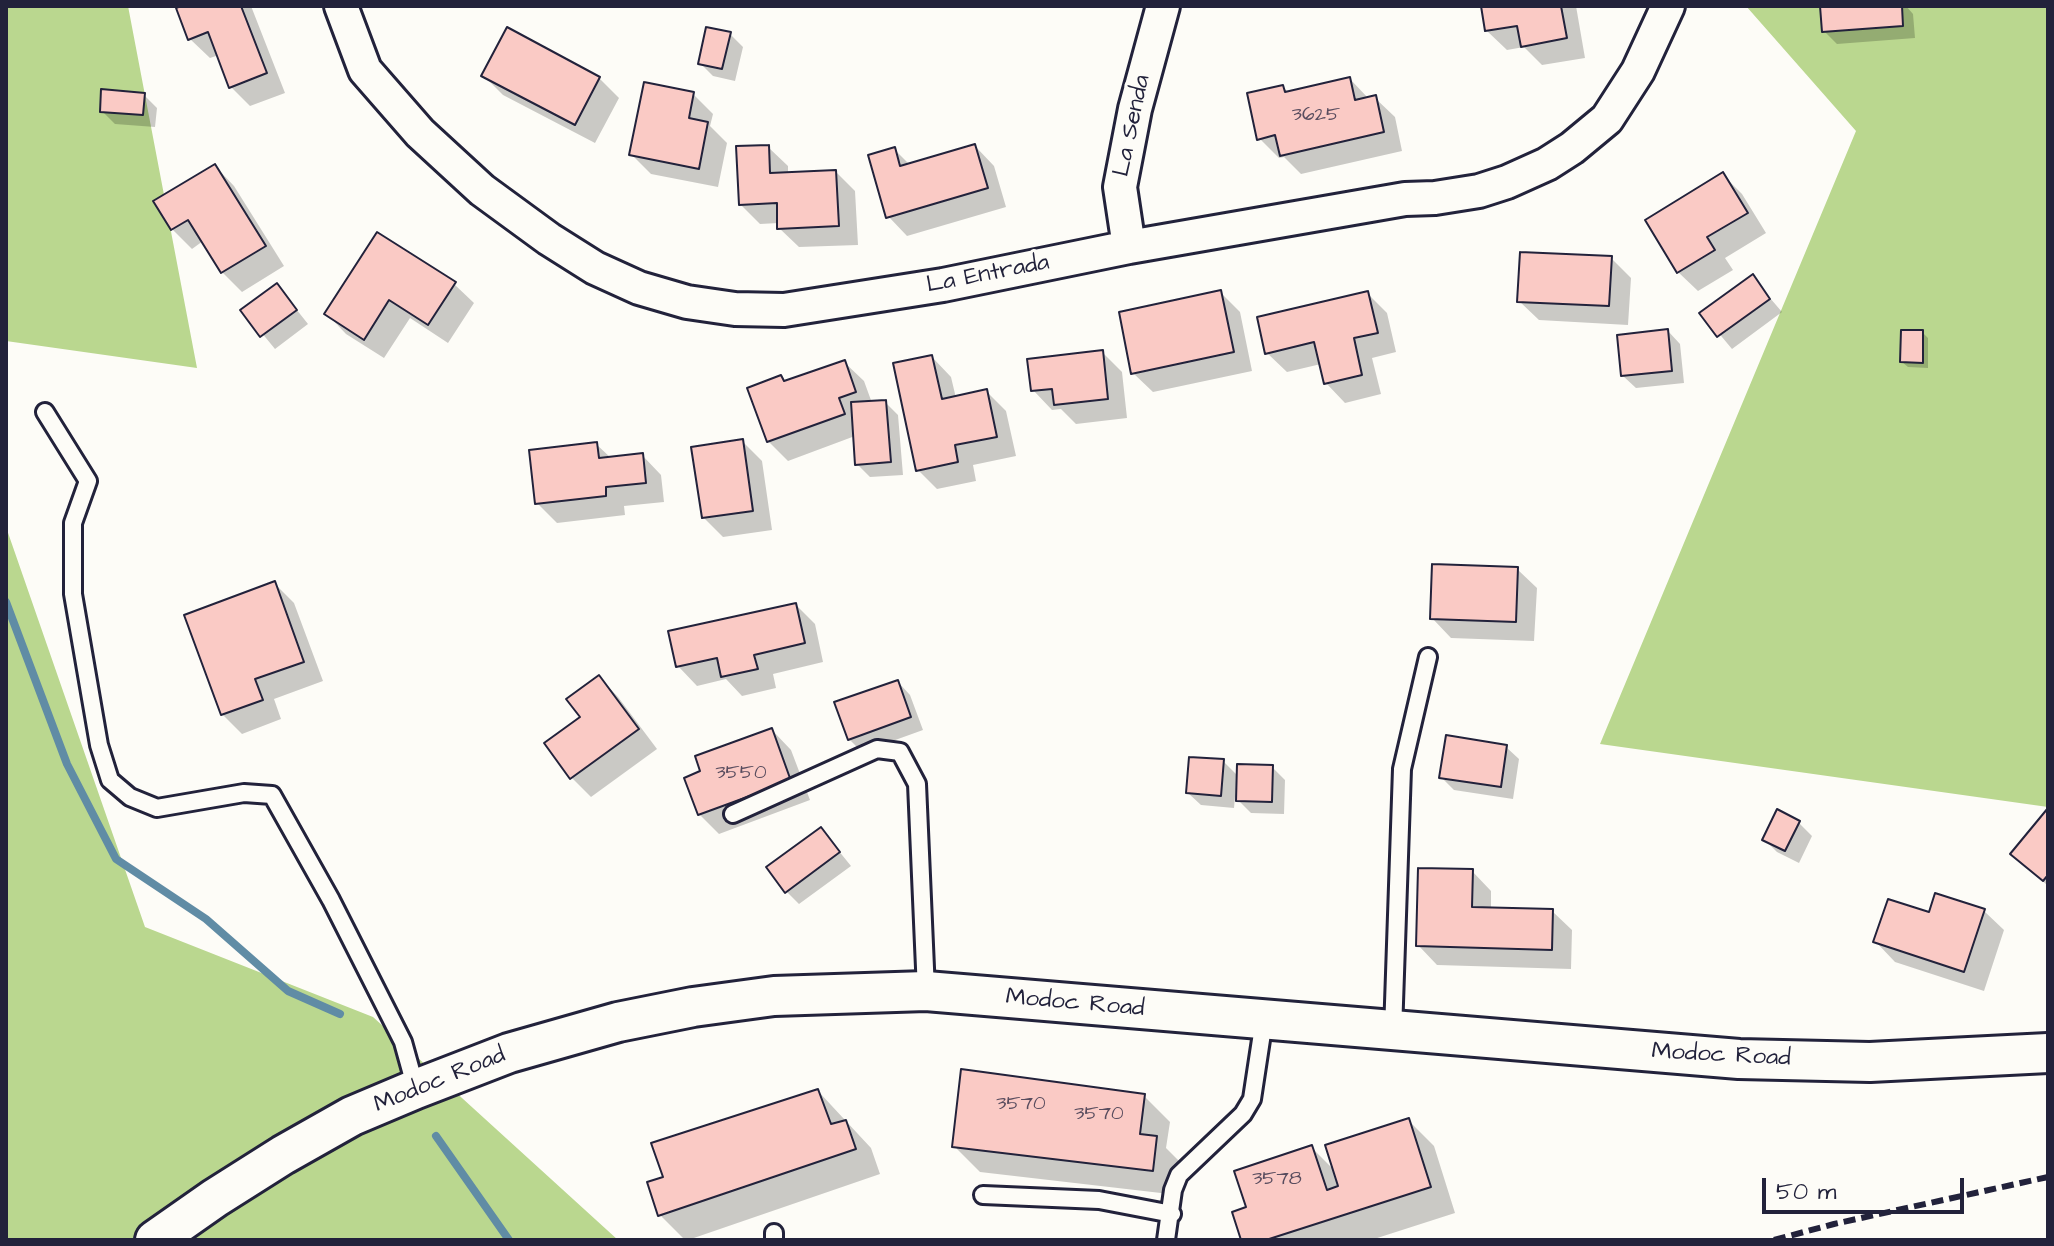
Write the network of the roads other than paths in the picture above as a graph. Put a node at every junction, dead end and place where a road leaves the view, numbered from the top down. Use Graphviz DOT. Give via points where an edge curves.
graph roads {
  1 [pos="341,6"];
  2 [pos="1163,6"];
  3 [pos="1668,6"];
  4 [pos="1129,247"];
  5 [pos="45,412"];
  6 [pos="1428,657"];
  7 [pos="733,814"];
  8 [pos="926,991"];
  9 [pos="1264,1020"];
  10 [pos="1393,1032"];
  11 [pos="2048,1053"];
  12 [pos="416,1089"];
  13 [pos="983,1195"];
  14 [pos="1172,1214"];
  15 [pos="155,1240"];
  16 [pos="1166,1240"];
  1 -- 4 [label="street, La Entrada" via="365,70 420,133 482,190 549,239 639,288 687,302 784,310"];
  2 -- 4 [label="street, La Senda" via="1120,187"];
  3 -- 4 [label="street, La Entrada" via="1638,71 1607,119 1547,164 1507,182"];
  5 -- 12 [label="lane" via="88,481 73,523 73,594 110,780 130,797 157,808 244,793 272,795 403,1042"];
  6 -- 10 [label="lane" via="1402,769"];
  7 -- 8 [label="lane" via="877,749 900,752 917,784"];
  8 -- 9 [label="street, Modoc Road"];
  8 -- 12 [label="street, Modoc Road" via="774,996 678,1010 509,1053"];
  9 -- 10 [label="street, Modoc Road"];
  9 -- 14 [label="lane" via="1252,1099 1179,1175"];
  10 -- 11 [label="street, Modoc Road" via="1739,1059 1870,1062"];
  12 -- 15 [label="street, Modoc Road" via="352,1116 283,1155"];
  13 -- 14 [label="lane" via="1099,1200"];
  14 -- 16 [label="lane"];
}
